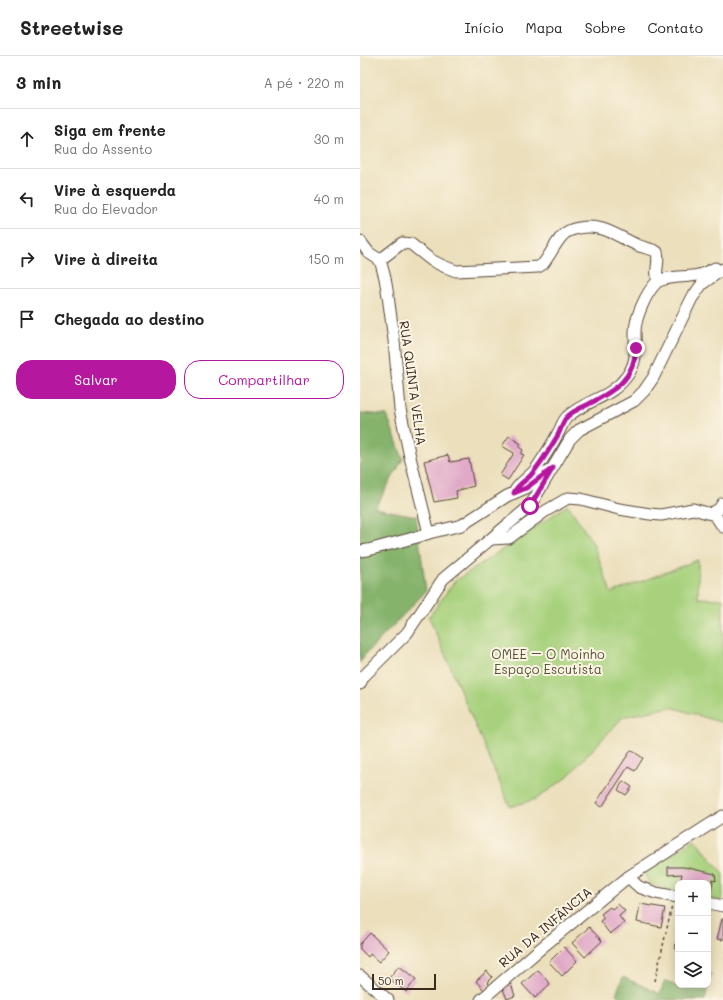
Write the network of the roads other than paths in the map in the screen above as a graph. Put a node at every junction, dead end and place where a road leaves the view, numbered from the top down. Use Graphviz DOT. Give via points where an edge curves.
graph roads {
  1 [pos="360,241"];
  2 [pos="380,260"];
  3 [pos="723,264"];
  4 [pos="723,269"];
  5 [pos="658,281"];
  6 [pos="553,468"];
  7 [pos="514,493"];
  8 [pos="723,503"];
  9 [pos="713,512"];
  10 [pos="723,527"];
  11 [pos="429,533"];
  12 [pos="491,539"];
  13 [pos="360,551"];
  14 [pos="360,684"];
  15 [pos="723,816"];
  16 [pos="628,877"];
  17 [pos="675,897"];
  18 [pos="711,904"];
  19 [pos="723,906"];
  20 [pos="360,976"];
  21 [pos="388,1000"];
  22 [pos="481,1000"];
  1 -- 2 [label="street" via="369,253"];
  2 -- 5 [label="street" via="402,243 411,244 431,260 456,271 538,267 543,264 563,235 572,229 585,226 601,228 638,246 658,252"];
  2 -- 11 [label="street, RUA QUINTA VELHA" via="394,340 400,409"];
  3 -- 5 [label="street" via="697,275"];
  4 -- 6 [label="street" via="702,284 692,298 653,378 644,391 634,401 579,430 570,439"];
  5 -- 7 [label="street" via="637,318 636,358 628,374 612,392 566,418 535,469 516,487"];
  6 -- 7 [label="street" via="526,488"];
  6 -- 12 [label="street" via="530,506"];
  7 -- 11 [label="street" via="462,525"];
  8 -- 9 [label="street"];
  9 -- 10 [label="street"];
  9 -- 12 [label="street" via="711,514 693,509 661,515 650,514 568,498 509,538"];
  11 -- 13 [label="street"];
  12 -- 14 [label="street" via="443,579 407,632 363,677"];
  15 -- 16 [label="street, RUA DA INFÂNCIA"];
  16 -- 17 [label="street" via="639,887"];
  16 -- 22 [label="street, RUA DA INFÂNCIA"];
  18 -- 19 [label="street"];
  20 -- 21 [label="street"];
}
